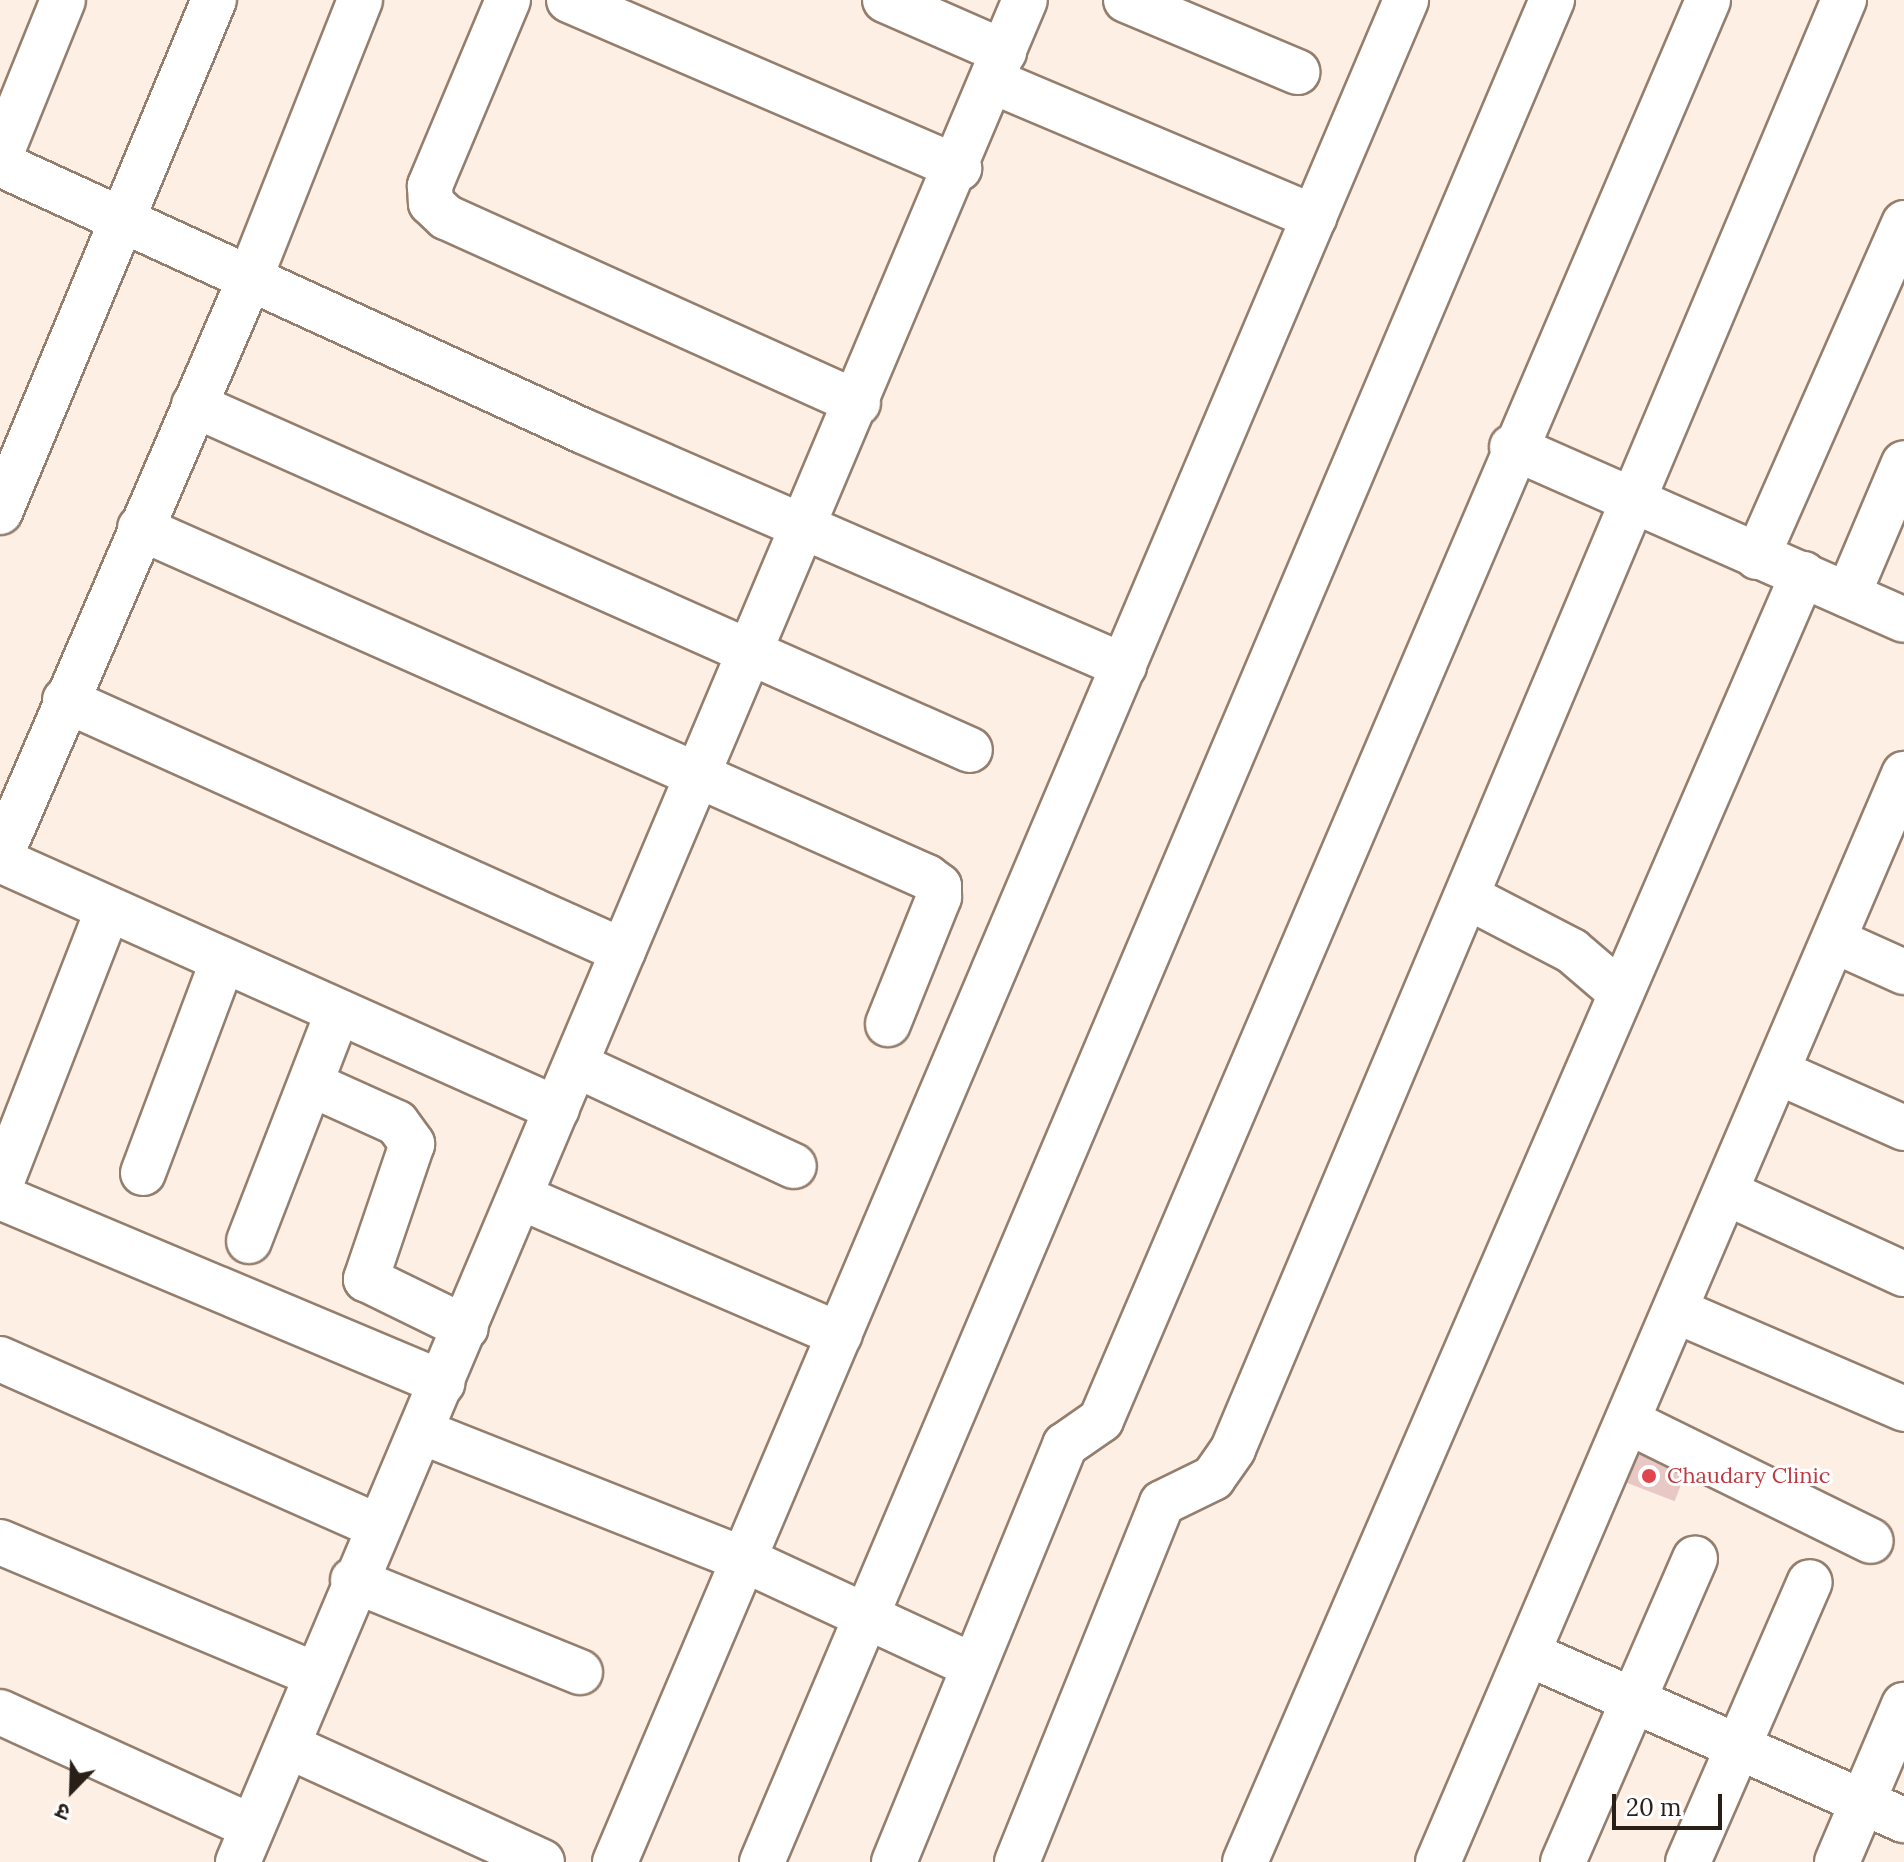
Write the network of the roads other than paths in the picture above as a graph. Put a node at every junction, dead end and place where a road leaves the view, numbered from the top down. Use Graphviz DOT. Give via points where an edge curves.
graph roads {
  1 [pos="63,0"];
  2 [pos="214,0"];
  3 [pos="360,0"];
  4 [pos="508,0"];
  5 [pos="569,0"];
  6 [pos="885,0"];
  7 [pos="1025,0"];
  8 [pos="1126,0"];
  9 [pos="1406,0"];
  10 [pos="1552,0"];
  11 [pos="1708,0"];
  12 [pos="1844,0"];
  13 [pos="998,66"];
  14 [pos="1297,72"];
  15 [pos="0,156"];
  16 [pos="0,164"];
  17 [pos="959,168"];
  18 [pos="1314,217"];
  19 [pos="124,223"];
  20 [pos="1904,223"];
  21 [pos="250,278"];
  22 [pos="858,403"];
  23 [pos="194,405"];
  24 [pos="1512,447"];
  25 [pos="1904,463"];
  26 [pos="1631,499"];
  27 [pos="0,512"];
  28 [pos="140,528"];
  29 [pos="802,529"];
  30 [pos="1757,557"];
  31 [pos="1803,574"];
  32 [pos="1848,595"];
  33 [pos="1904,620"];
  34 [pos="749,653"];
  35 [pos="1124,666"];
  36 [pos="65,700"];
  37 [pos="970,750"];
  38 [pos="699,773"];
  39 [pos="1902,785"];
  40 [pos="0,858"];
  41 [pos="1468,897"];
  42 [pos="107,911"];
  43 [pos="1835,941"];
  44 [pos="623,951"];
  45 [pos="221,965"];
  46 [pos="1904,972"];
  47 [pos="1620,992"];
  48 [pos="338,1012"];
  49 [pos="888,1024"];
  50 [pos="576,1065"];
  51 [pos="1780,1073"];
  52 [pos="313,1085"];
  53 [pos="557,1109"];
  54 [pos="1904,1128"];
  55 [pos="794,1166"];
  56 [pos="143,1173"];
  57 [pos="0,1186"];
  58 [pos="1729,1194"];
  59 [pos="0,1197"];
  60 [pos="520,1197"];
  61 [pos="249,1241"];
  62 [pos="1904,1274"];
  63 [pos="1679,1312"];
  64 [pos="466,1328"];
  65 [pos="840,1335"];
  66 [pos="0,1359"];
  67 [pos="442,1383"];
  68 [pos="1904,1409"];
  69 [pos="1631,1423"];
  70 [pos="422,1432"];
  71 [pos="374,1525"];
  72 [pos="1871,1541"];
  73 [pos="0,1542"];
  74 [pos="1695,1558"];
  75 [pos="745,1560"];
  76 [pos="353,1580"];
  77 [pos="1810,1582"];
  78 [pos="867,1614"];
  79 [pos="1531,1655"];
  80 [pos="969,1664"];
  81 [pos="580,1672"];
  82 [pos="316,1675"];
  83 [pos="1631,1703"];
  84 [pos="1904,1705"];
  85 [pos="0,1712"];
  86 [pos="288,1746"];
  87 [pos="1736,1748"];
  88 [pos="1863,1802"];
  89 [pos="1904,1820"];
  90 [pos="245,1844"];
  91 [pos="542,1862"];
  92 [pos="615,1862"];
  93 [pos="762,1862"];
  94 [pos="894,1862"];
  95 [pos="1017,1862"];
  96 [pos="1245,1862"];
  97 [pos="1438,1862"];
  98 [pos="1563,1862"];
  99 [pos="1688,1862"];
  100 [pos="1837,1862"];
  1 -- 15 [label="street"];
  2 -- 19 [label="street"];
  3 -- 21 [label="street"];
  4 -- 22 [label="street" via="430,186 431,203 446,217"];
  5 -- 17 [label="street"];
  6 -- 13 [label="street"];
  7 -- 13 [label="street"];
  8 -- 14 [label="street"];
  9 -- 18 [label="street"];
  10 -- 78 [label="street"];
  11 -- 24 [label="street"];
  12 -- 26 [label="street"];
  13 -- 17 [label="street"];
  13 -- 18 [label="street"];
  16 -- 19 [label="street"];
  17 -- 22 [label="street"];
  18 -- 35 [label="street"];
  19 -- 21 [label="street"];
  19 -- 27 [label="street"];
  20 -- 30 [label="street"];
  21 -- 23 [label="street"];
  21 -- 29 [label="street"];
  22 -- 29 [label="street"];
  23 -- 28 [label="street"];
  23 -- 34 [label="street"];
  24 -- 26 [label="street"];
  24 -- 80 [label="street" via="1104,1413 1065,1445"];
  25 -- 32 [label="street"];
  26 -- 30 [label="street"];
  26 -- 41 [label="street"];
  28 -- 36 [label="street"];
  28 -- 38 [label="street"];
  29 -- 34 [label="street"];
  29 -- 35 [label="street"];
  30 -- 31 [label="street"];
  31 -- 32 [label="street"];
  31 -- 47 [label="street"];
  32 -- 33 [label="street"];
  34 -- 37 [label="street"];
  34 -- 38 [label="street"];
  35 -- 65 [label="street"];
  36 -- 40 [label="street"];
  36 -- 44 [label="street"];
  38 -- 44 [label="street"];
  38 -- 49 [label="street" via="939,886"];
  39 -- 43 [label="street"];
  40 -- 42 [label="street"];
  41 -- 47 [label="street" via="1572,951"];
  41 -- 95 [label="street" via="1233,1449 1213,1478 1162,1503"];
  42 -- 45 [label="street"];
  42 -- 57 [label="street"];
  43 -- 46 [label="street"];
  43 -- 51 [label="street"];
  44 -- 50 [label="street"];
  45 -- 48 [label="street"];
  45 -- 56 [label="street"];
  47 -- 96 [label="street"];
  48 -- 52 [label="street"];
  48 -- 53 [label="street"];
  50 -- 53 [label="street"];
  50 -- 55 [label="street"];
  51 -- 54 [label="street"];
  51 -- 58 [label="street"];
  52 -- 61 [label="street"];
  52 -- 64 [label="street" via="397,1123 412,1144 366,1279"];
  53 -- 60 [label="street"];
  58 -- 62 [label="street"];
  58 -- 63 [label="street"];
  59 -- 67 [label="street"];
  60 -- 64 [label="street"];
  60 -- 65 [label="street"];
  63 -- 68 [label="street"];
  63 -- 69 [label="street"];
  64 -- 67 [label="street"];
  65 -- 75 [label="street"];
  66 -- 71 [label="street"];
  67 -- 70 [label="street"];
  69 -- 72 [label="street"];
  69 -- 79 [label="street"];
  70 -- 71 [label="street"];
  70 -- 75 [label="street"];
  71 -- 76 [label="street"];
  73 -- 82 [label="street"];
  74 -- 83 [label="street"];
  75 -- 78 [label="street"];
  75 -- 92 [label="street"];
  76 -- 81 [label="street"];
  76 -- 82 [label="street"];
  77 -- 87 [label="street"];
  78 -- 80 [label="street"];
  78 -- 93 [label="street"];
  79 -- 83 [label="street"];
  79 -- 97 [label="street"];
  80 -- 94 [label="street"];
  82 -- 86 [label="street"];
  83 -- 87 [label="street"];
  83 -- 98 [label="street"];
  84 -- 88 [label="street"];
  85 -- 90 [label="street"];
  86 -- 90 [label="street"];
  86 -- 91 [label="street"];
  87 -- 88 [label="street"];
  87 -- 99 [label="street"];
  88 -- 89 [label="street"];
  88 -- 100 [label="street"];
}
